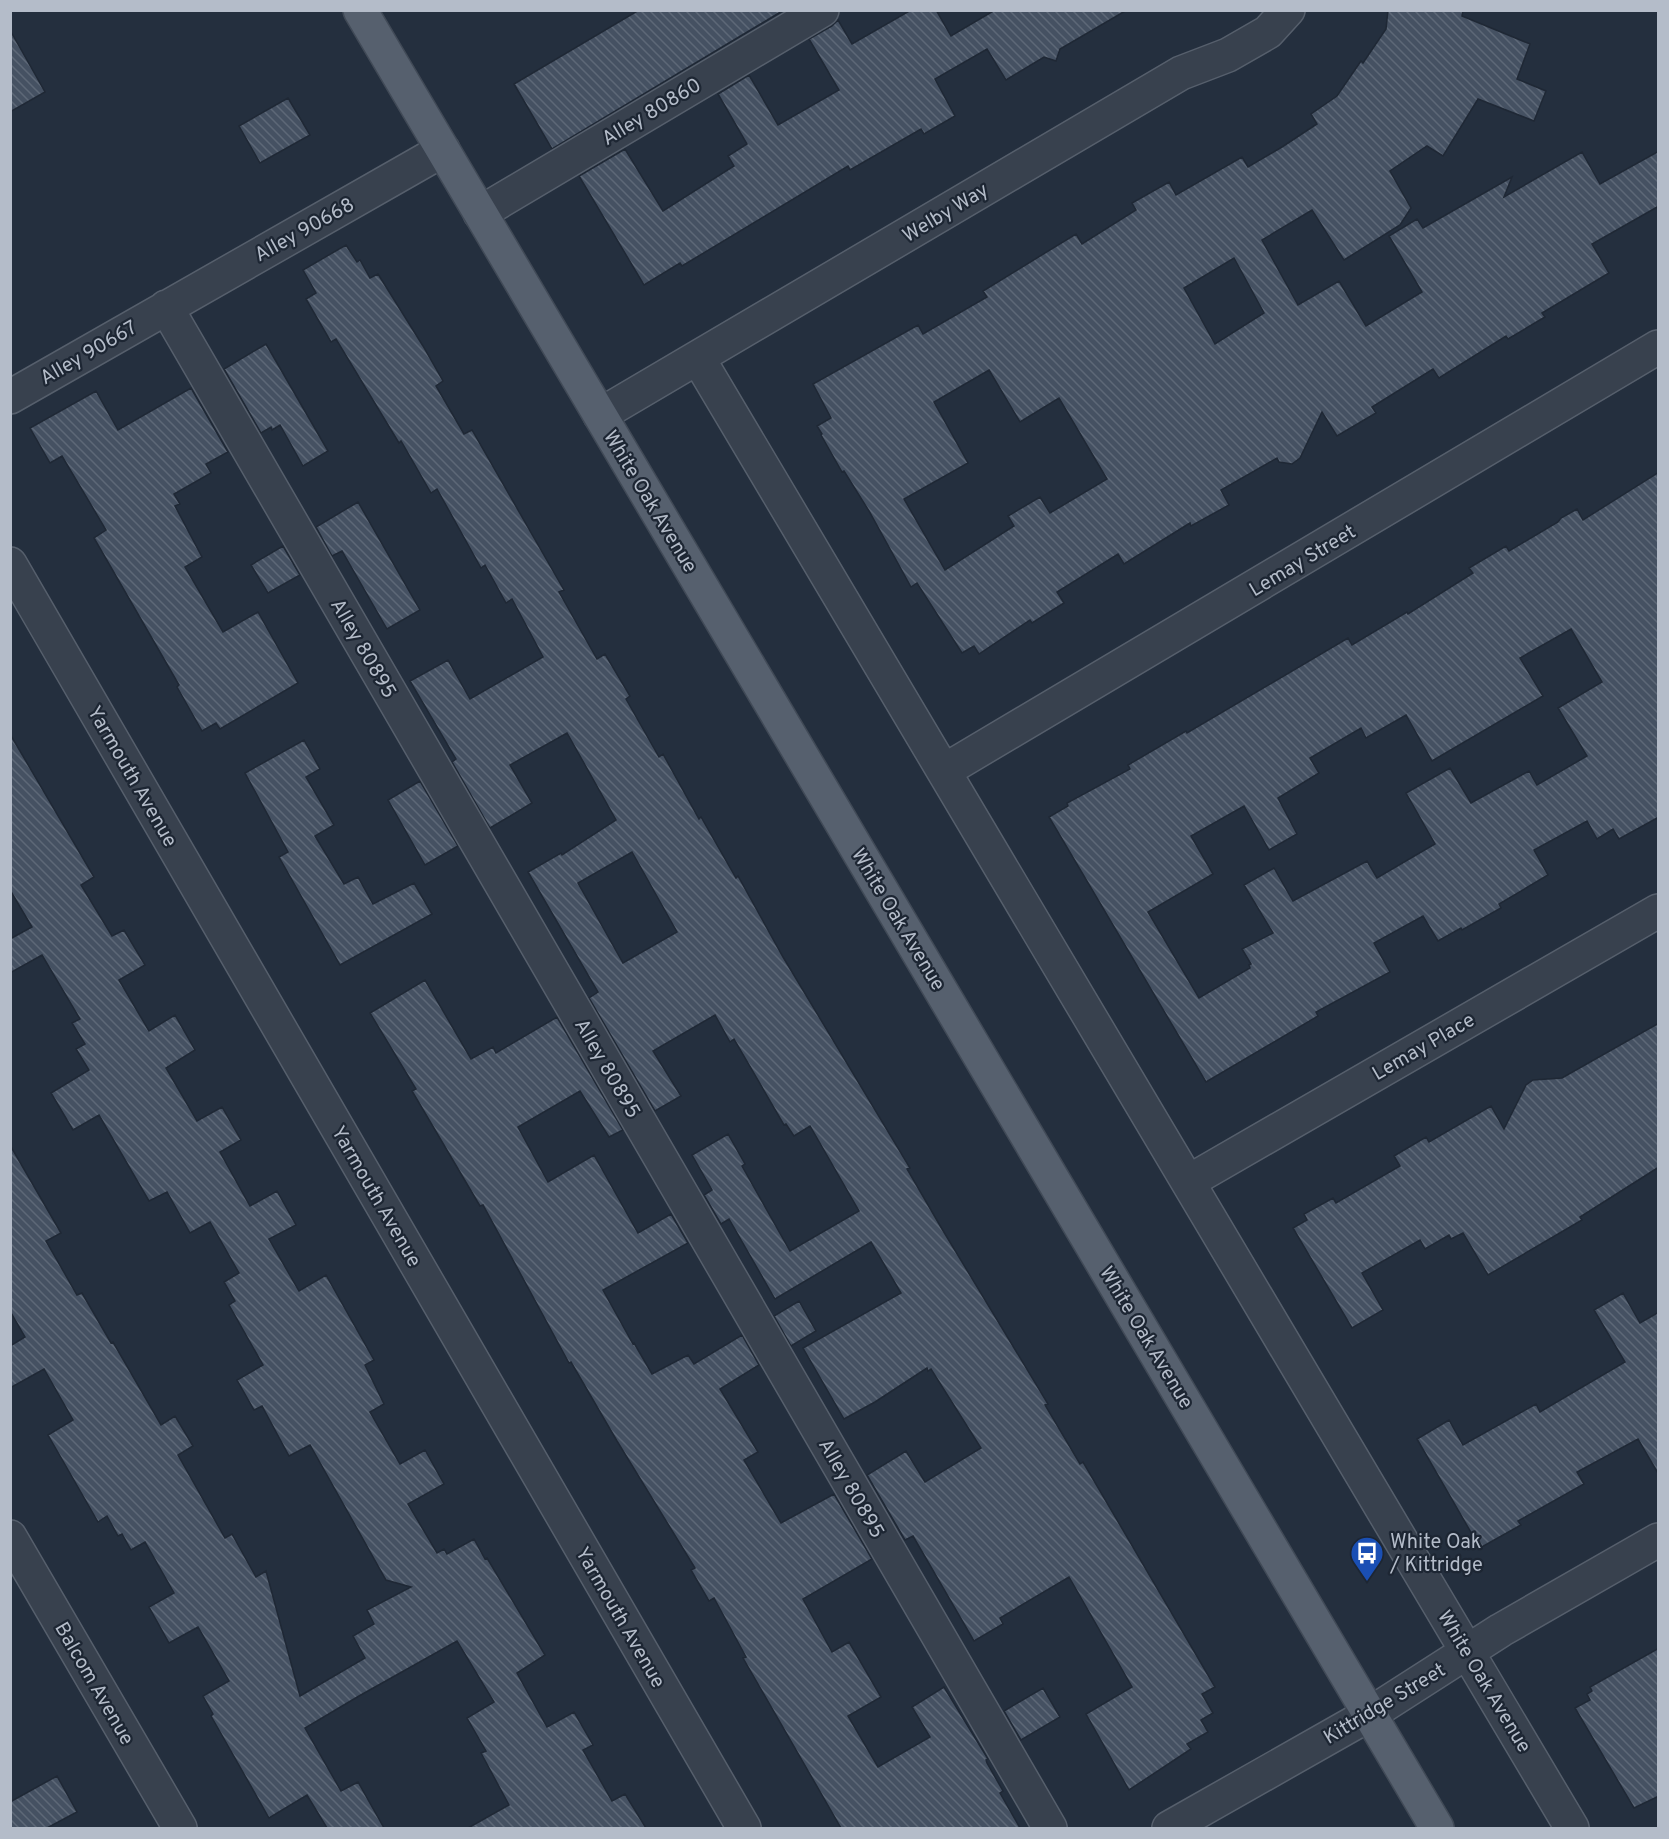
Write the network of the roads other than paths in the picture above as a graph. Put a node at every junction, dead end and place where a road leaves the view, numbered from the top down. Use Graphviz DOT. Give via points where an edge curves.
graph roads {
  1 [pos="360,10"];
  2 [pos="822,10"];
  3 [pos="1288,10"];
  4 [pos="443,150"];
  5 [pos="480,213"];
  6 [pos="166,308"];
  7 [pos="1659,347"];
  8 [pos="698,358"];
  9 [pos="10,397"];
  10 [pos="600,415"];
  11 [pos="10,564"];
  12 [pos="944,771"];
  13 [pos="1659,911"];
  14 [pos="1188,1182"];
  15 [pos="10,1537"];
  16 [pos="1659,1540"];
  17 [pos="1467,1652"];
  18 [pos="1370,1714"];
  19 [pos="180,1828"];
  20 [pos="744,1828"];
  21 [pos="1050,1828"];
  22 [pos="1169,1828"];
  23 [pos="1437,1828"];
  24 [pos="1572,1828"];
  1 -- 4 [label="main road, White Oak Avenue"];
  2 -- 5 [label="street, Alley 80860"];
  3 -- 8 [label="street, Welby Way" via="1268,32 1228,55 1181,73"];
  4 -- 5 [label="main road, White Oak Avenue"];
  4 -- 6 [label="street, Alley 90668"];
  5 -- 10 [label="main road, White Oak Avenue"];
  6 -- 9 [label="street, Alley 90667"];
  6 -- 21 [label="street, Alley 80895"];
  7 -- 12 [label="street, Lemay Street"];
  8 -- 10 [label="street, Welby Way"];
  8 -- 12 [label="street, White Oak Avenue"];
  10 -- 18 [label="main road, White Oak Avenue"];
  11 -- 20 [label="street, Yarmouth Avenue"];
  12 -- 14 [label="street, White Oak Avenue"];
  13 -- 14 [label="street, Lemay Place"];
  14 -- 17 [label="street, White Oak Avenue"];
  15 -- 19 [label="street, Balcom Avenue"];
  16 -- 17 [label="street, Kittridge Street"];
  17 -- 18 [label="street, Kittridge Street"];
  17 -- 24 [label="street, White Oak Avenue"];
  18 -- 22 [label="street, Kittridge Street"];
  18 -- 23 [label="main road, White Oak Avenue"];
}
